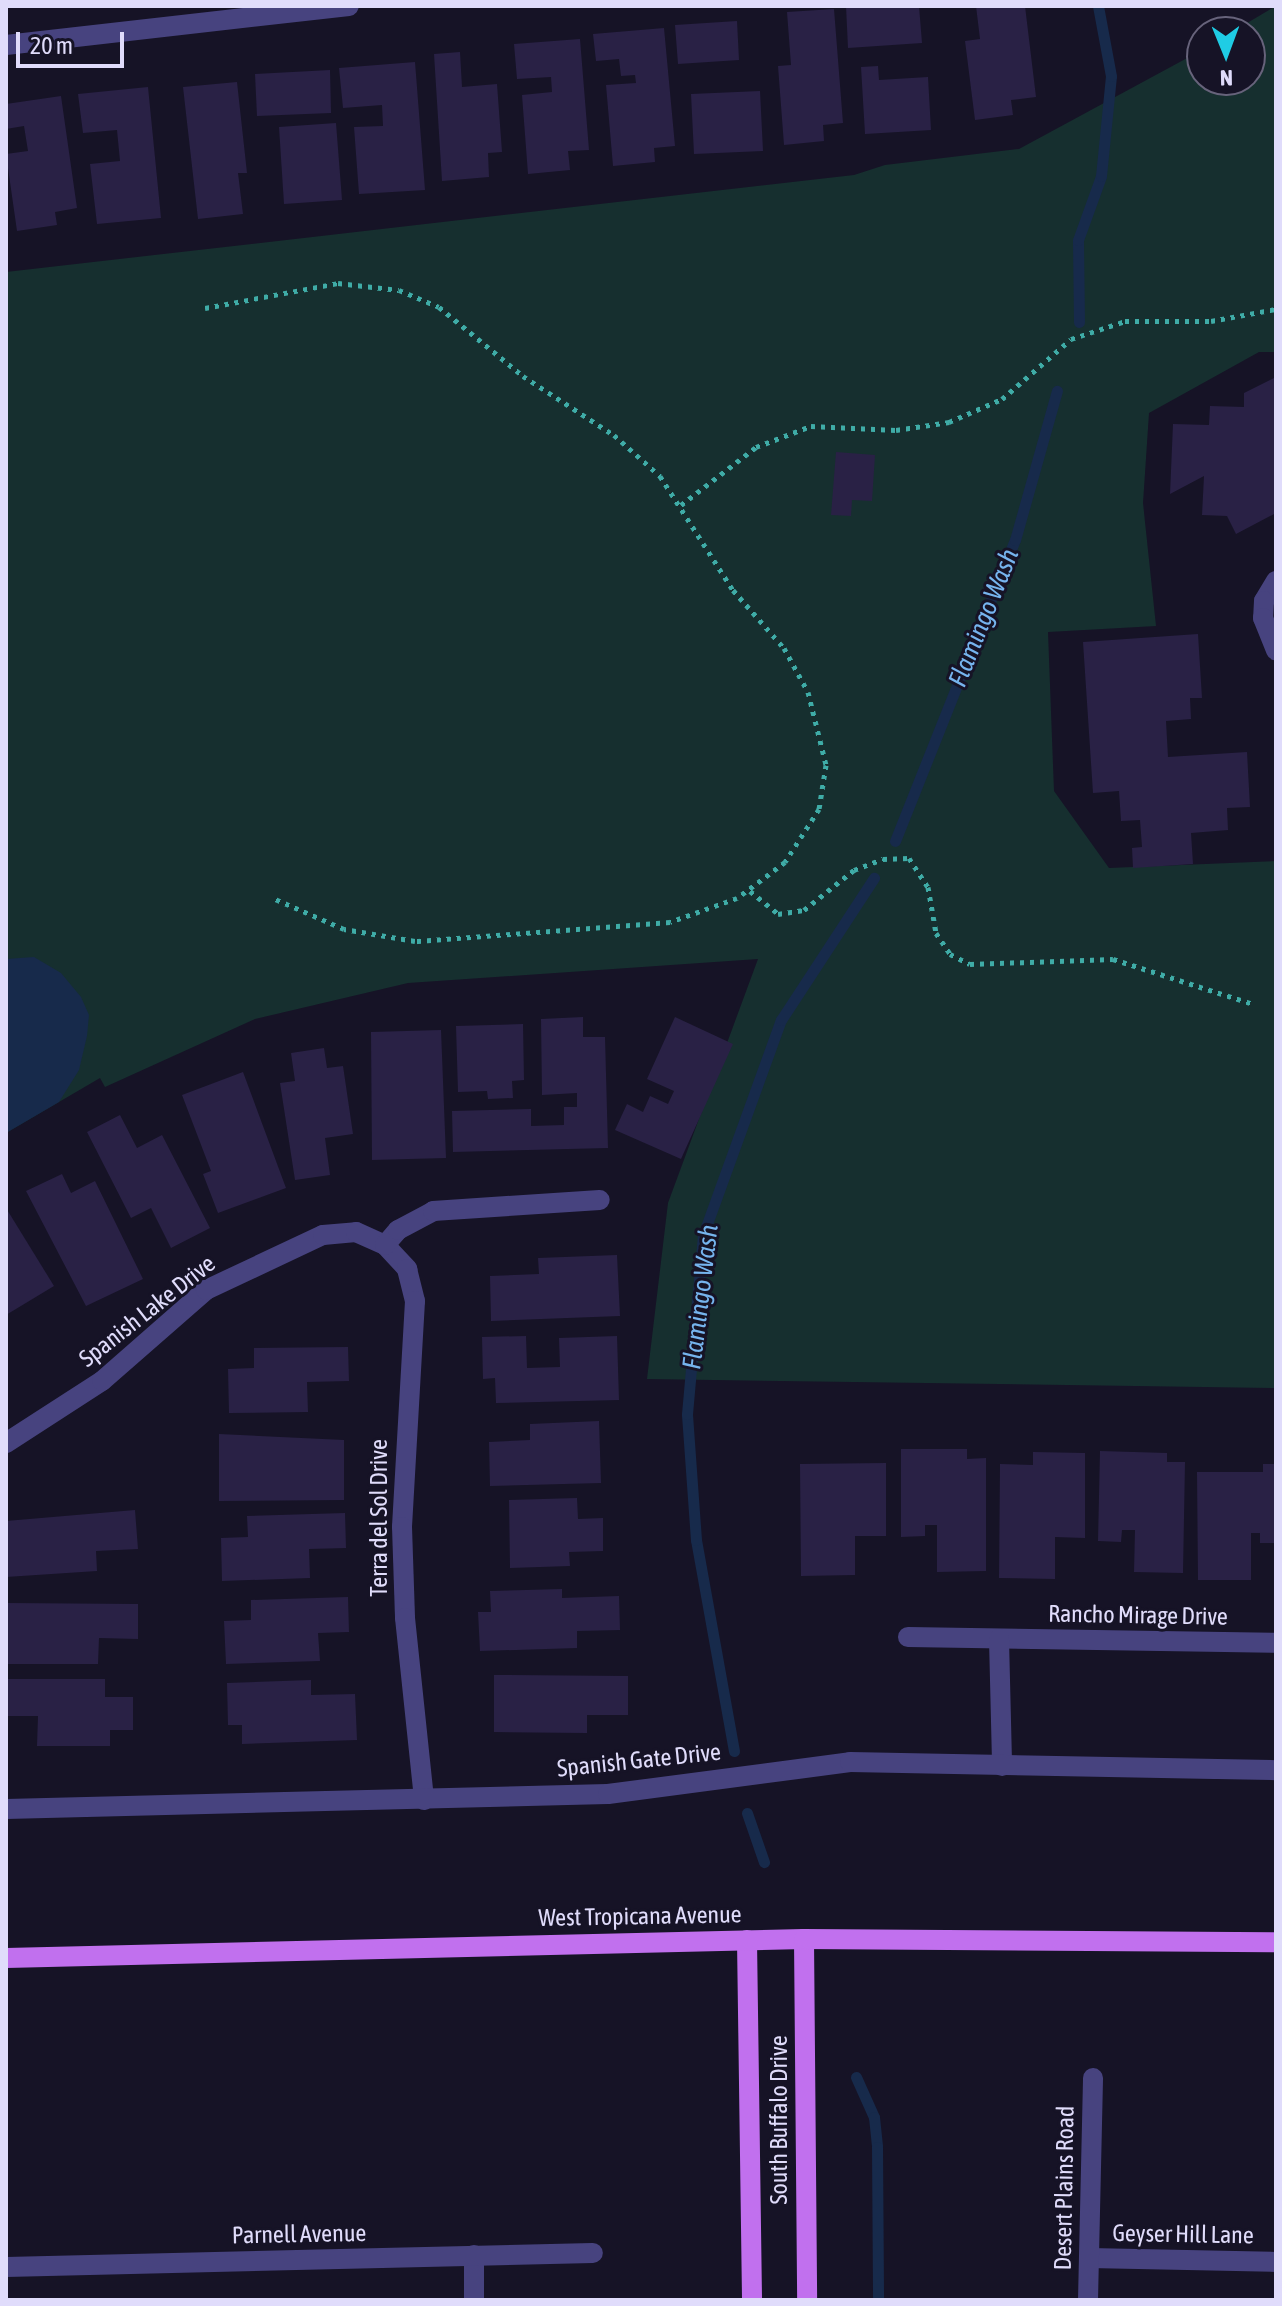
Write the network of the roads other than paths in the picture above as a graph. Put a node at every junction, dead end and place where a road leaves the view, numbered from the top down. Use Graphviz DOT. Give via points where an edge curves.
graph roads {
  1 [pos="349,6"];
  2 [pos="262,11"];
  3 [pos="6,45"];
  4 [pos="1276,581"];
  5 [pos="1276,651"];
  6 [pos="600,1200"];
  7 [pos="385,1245"];
  8 [pos="6,1443"];
  9 [pos="908,1637"];
  10 [pos="999,1639"];
  11 [pos="1276,1643"];
  12 [pos="1002,1766"];
  13 [pos="1276,1770"];
  14 [pos="424,1800"];
  15 [pos="6,1809"];
  16 [pos="804,1939"];
  17 [pos="747,1940"];
  18 [pos="1276,1942"];
  19 [pos="6,1958"];
  20 [pos="1093,2078"];
  21 [pos="593,2253"];
  22 [pos="474,2255"];
  23 [pos="1089,2258"];
  24 [pos="1276,2262"];
  25 [pos="6,2267"];
  26 [pos="474,2300"];
  27 [pos="752,2300"];
  28 [pos="807,2300"];
  29 [pos="1088,2300"];
  1 -- 2 [label="street"];
  2 -- 3 [label="street"];
  4 -- 5 [label="street" via="1264,601 1263,618"];
  6 -- 7 [label="street" via="433,1211 406,1224"];
  7 -- 8 [label="street, Spanish Lake Drive" via="339,1231 228,1277 186,1306 102,1381"];
  7 -- 14 [label="street, Terra del Sol Drive" via="407,1269 415,1301 402,1527 410,1679"];
  9 -- 10 [label="street, Rancho Mirage Drive"];
  10 -- 11 [label="street, Rancho Mirage Drive"];
  10 -- 12 [label="street"];
  12 -- 13 [label="street, Spanish Gate Drive"];
  12 -- 14 [label="street, Spanish Gate Drive" via="850,1762 608,1794"];
  14 -- 15 [label="street, Spanish Gate Drive"];
  16 -- 17 [label="main road, West Tropicana Avenue"];
  16 -- 18 [label="main road, West Tropicana Avenue"];
  16 -- 28 [label="main road, South Buffalo Drive"];
  17 -- 19 [label="main road, West Tropicana Avenue"];
  17 -- 27 [label="main road, South Buffalo Drive"];
  20 -- 23 [label="street, Desert Plains Road"];
  21 -- 22 [label="street, Parnell Avenue"];
  22 -- 25 [label="street, Parnell Avenue"];
  22 -- 26 [label="street"];
  23 -- 24 [label="street, Geyser Hill Lane"];
  23 -- 29 [label="street, Desert Plains Road"];
}
